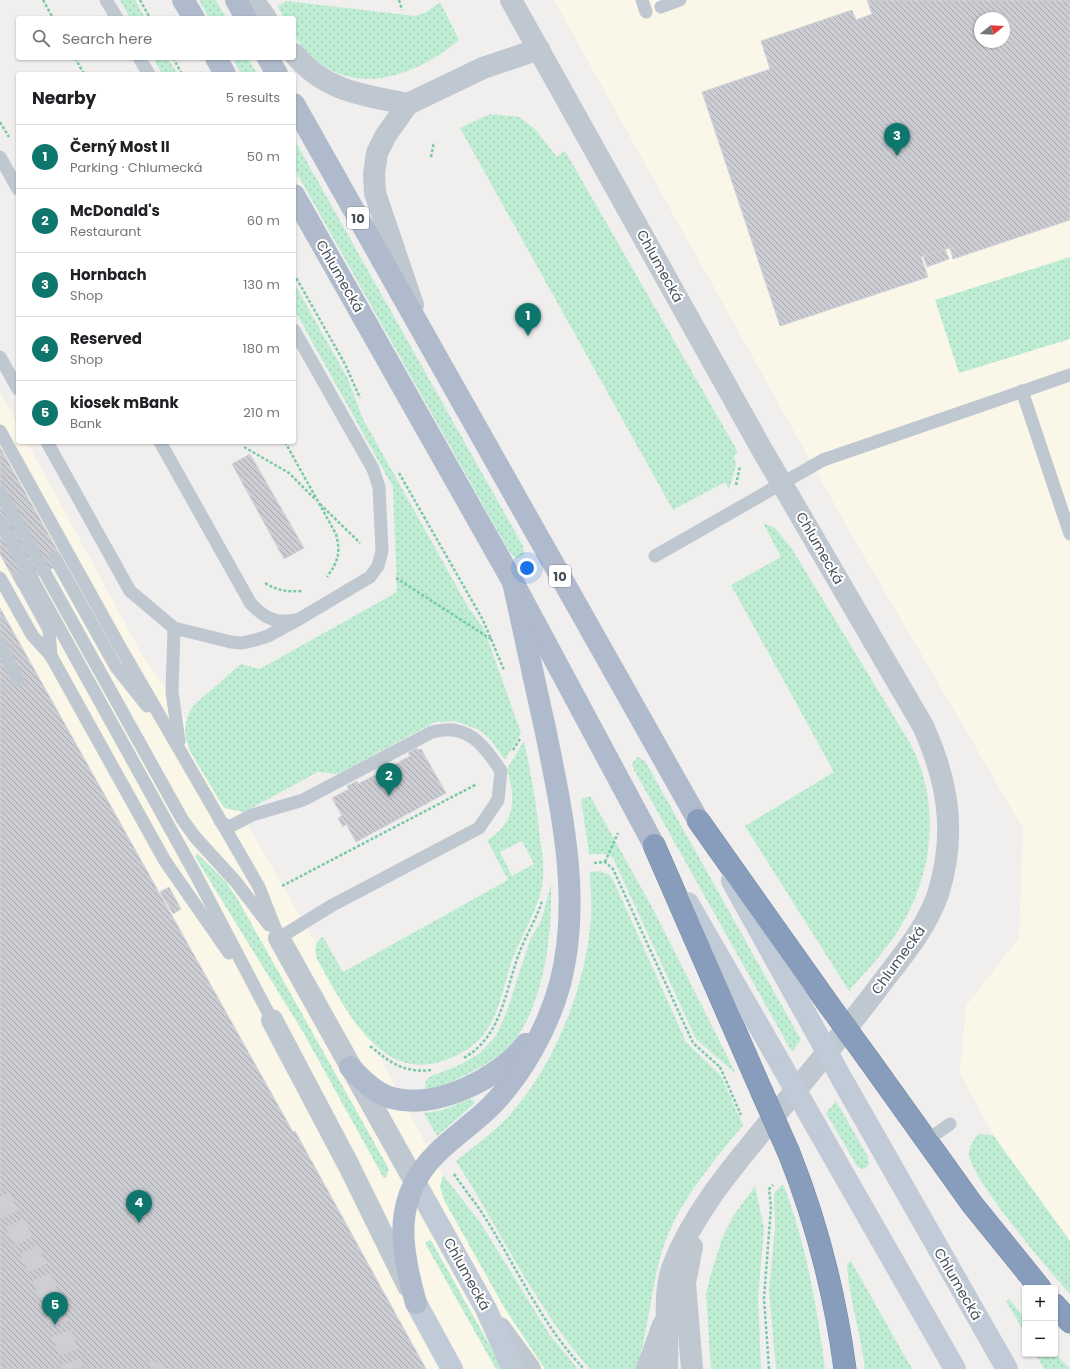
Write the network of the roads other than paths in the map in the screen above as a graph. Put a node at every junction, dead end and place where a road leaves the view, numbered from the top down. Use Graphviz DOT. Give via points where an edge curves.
graph roads {
  1 [pos="106,0"];
  2 [pos="183,0"];
  3 [pos="236,0"];
  4 [pos="253,0"];
  5 [pos="511,0"];
  6 [pos="680,0"];
  7 [pos="661,7"];
  8 [pos="116,16"];
  9 [pos="193,16"];
  10 [pos="245,16"];
  11 [pos="265,16"];
  12 [pos="539,49"];
  13 [pos="296,56"];
  14 [pos="140,60"];
  15 [pos="217,60"];
  16 [pos="269,60"];
  17 [pos="147,72"];
  18 [pos="224,72"];
  19 [pos="276,72"];
  20 [pos="408,104"];
  21 [pos="296,108"];
  22 [pos="0,157"];
  23 [pos="16,185"];
  24 [pos="296,199"];
  25 [pos="423,332"];
  26 [pos="296,334"];
  27 [pos="0,357"];
  28 [pos="1070,375"];
  29 [pos="16,385"];
  30 [pos="1022,391"];
  31 [pos="0,431"];
  32 [pos="48,444"];
  33 [pos="161,444"];
  34 [pos="781,483"];
  35 [pos="0,492"];
  36 [pos="0,521"];
  37 [pos="1070,534"];
  38 [pos="655,556"];
  39 [pos="55,558"];
  40 [pos="20,577"];
  41 [pos="0,578"];
  42 [pos="513,582"];
  43 [pos="301,618"];
  44 [pos="174,628"];
  45 [pos="0,643"];
  46 [pos="51,656"];
  47 [pos="18,680"];
  48 [pos="180,749"];
  49 [pos="698,820"];
  50 [pos="220,821"];
  51 [pos="654,845"];
  52 [pos="279,938"];
  53 [pos="551,1011"];
  54 [pos="272,1020"];
  55 [pos="350,1067"];
  56 [pos="950,1124"];
  57 [pos="926,1141"];
  58 [pos="415,1182"];
  59 [pos="699,1214"];
  60 [pos="1038,1285"];
  61 [pos="416,1303"];
  62 [pos="1058,1308"];
  63 [pos="486,1309"];
  64 [pos="668,1312"];
  65 [pos="1070,1322"];
  66 [pos="452,1369"];
  67 [pos="513,1369"];
  68 [pos="530,1369"];
  69 [pos="647,1369"];
  70 [pos="667,1369"];
  71 [pos="692,1369"];
  72 [pos="845,1369"];
  73 [pos="955,1369"];
  74 [pos="1007,1369"];
  1 -- 8 [label="lane"];
  2 -- 9 [label="main road"];
  3 -- 10 [label="main road"];
  4 -- 11 [label="street"];
  5 -- 12 [label="street, Chlumecká"];
  6 -- 7 [label="lane"];
  12 -- 20 [label="street" via="483,68"];
  12 -- 34 [label="street, Chlumecká"];
  13 -- 20 [label="street" via="306,68 332,86"];
  14 -- 17 [label="lane"];
  15 -- 18 [label="main road"];
  16 -- 19 [label="main road"];
  20 -- 25 [label="street" via="386,135 377,153 374,174 376,193"];
  21 -- 25 [label="main road, Chlumecká / 10"];
  22 -- 23 [label="lane"];
  24 -- 42 [label="main road, Chlumecká"];
  25 -- 49 [label="main road, Chlumecká / 10"];
  26 -- 43 [label="lane" via="373,469 379,487 382,551 378,566 370,577"];
  27 -- 29 [label="lane"];
  28 -- 30 [label="lane"];
  30 -- 34 [label="lane" via="823,460"];
  30 -- 37 [label="lane"];
  31 -- 48 [label="lane"];
  32 -- 44 [label="lane" via="130,591"];
  33 -- 43 [label="lane" via="252,604 261,614 272,620"];
  34 -- 38 [label="lane"];
  34 -- 59 [label="street, Chlumecká" via="926,732 945,786 948,808 947,850 938,894 919,934 859,1013 745,1152"];
  35 -- 52 [label="lane" via="172,803 195,837 236,882"];
  36 -- 54 [label="lane"];
  39 -- 48 [label="lane" via="116,667"];
  40 -- 46 [label="lane" via="49,630"];
  41 -- 46 [label="lane" via="32,634"];
  42 -- 51 [label="main road, Chlumecká"];
  42 -- 53 [label="main road" via="558,797 568,864 570,923 559,986"];
  43 -- 44 [label="lane" via="268,636 242,643"];
  44 -- 48 [label="lane" via="172,692"];
  45 -- 47 [label="lane"];
  46 -- 54 [label="lane" via="165,861"];
  48 -- 50 [label="lane"];
  49 -- 57 [label="highway, bridge"];
  49 -- 74 [label="main road, Chlumecká, bridge"];
  50 -- 52 [label="lane" via="258,887"];
  50 -- 52 [label="lane" via="231,826 252,815 303,800 444,728 468,735 481,743 501,771 498,800 479,828 336,903"];
  51 -- 72 [label="highway, bridge" via="805,1194 827,1268"];
  51 -- 73 [label="main road, Chlumecká, bridge"];
  52 -- 55 [label="street"];
  53 -- 55 [label="main road" via="525,1046 512,1058 481,1080 441,1097 415,1100 391,1098 365,1082"];
  53 -- 58 [label="main road" via="527,1057 503,1093 438,1152"];
  54 -- 61 [label="street" via="349,1166"];
  55 -- 58 [label="street"];
  56 -- 57 [label="lane"];
  57 -- 60 [label="highway" via="972,1204"];
  58 -- 61 [label="main road" via="408,1197 403,1226 403,1250"];
  58 -- 63 [label="main road, Chlumecká"];
  59 -- 64 [label="street, Chlumecká" via="673,1265"];
  59 -- 71 [label="street, Chlumecká" via="684,1284"];
  61 -- 66 [label="main road"];
  62 -- 65 [label="highway"];
  63 -- 67 [label="main road, Chlumecká"];
  63 -- 68 [label="street"];
  64 -- 69 [label="street"];
  64 -- 70 [label="street, Chlumecká"];
}
